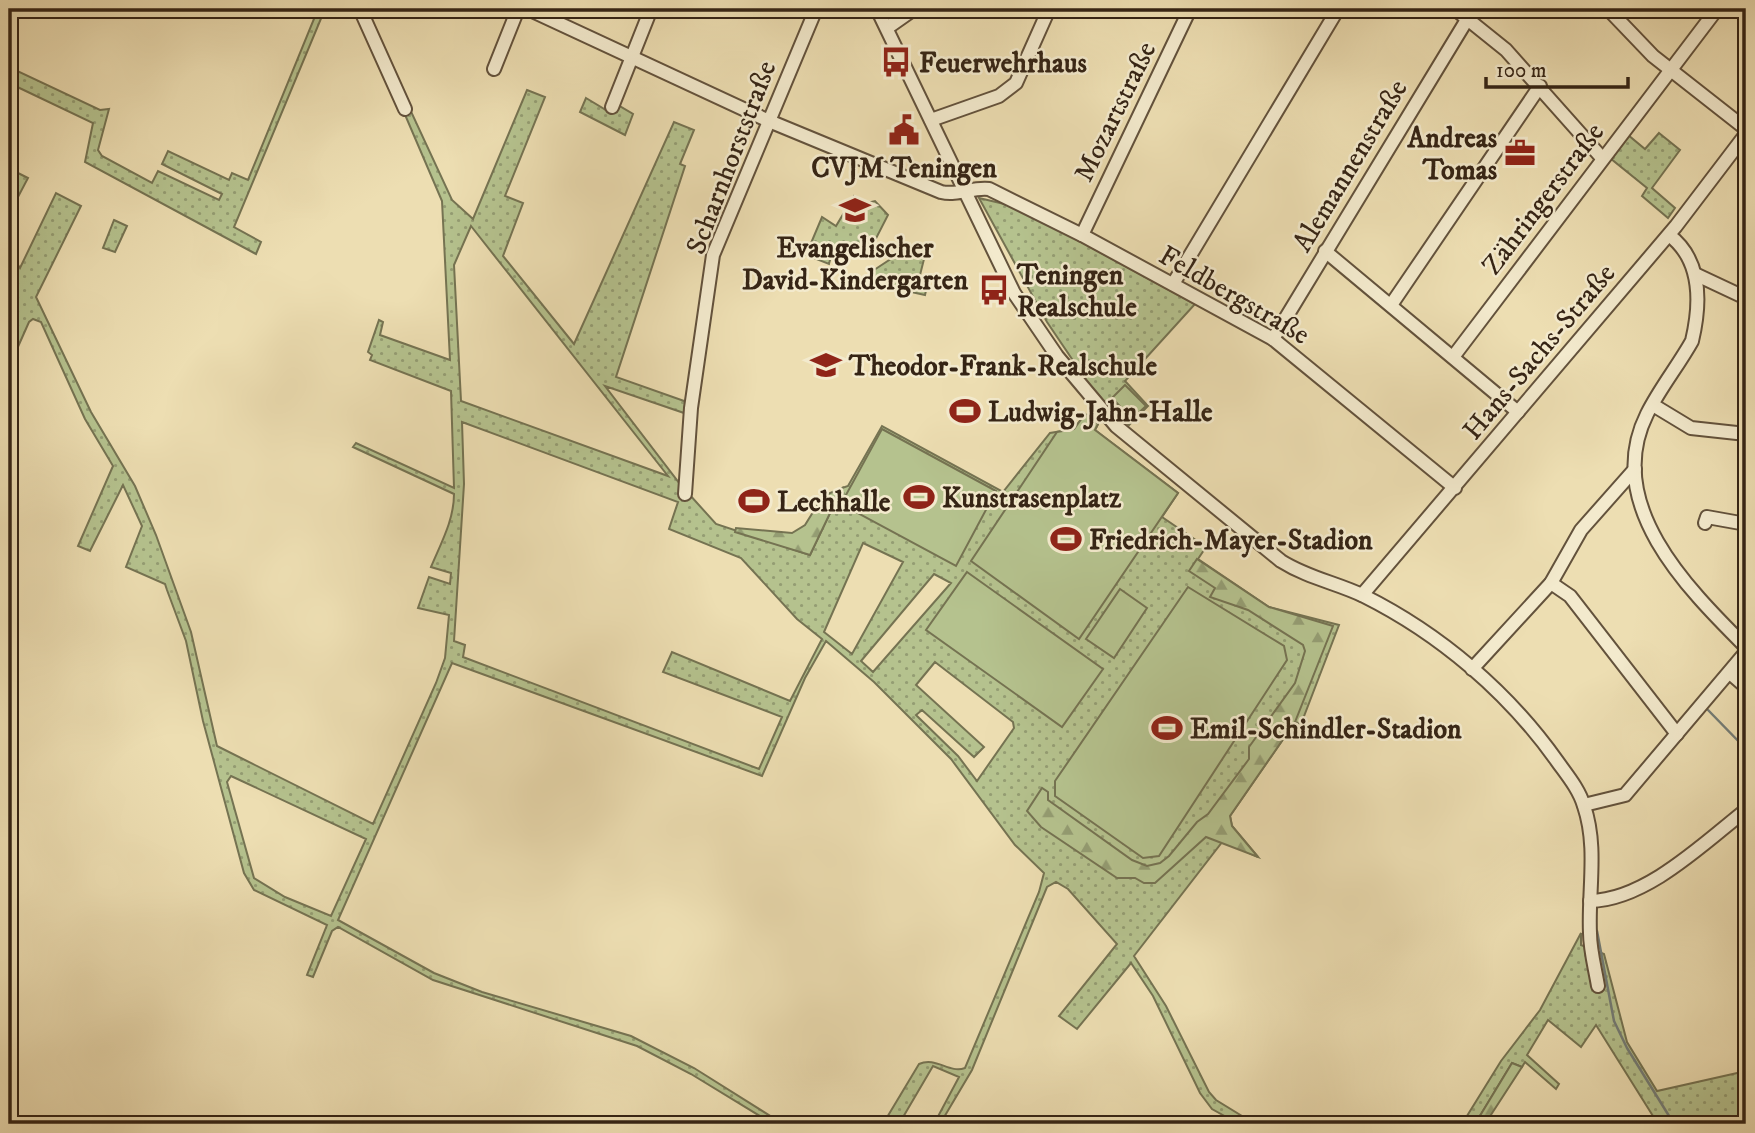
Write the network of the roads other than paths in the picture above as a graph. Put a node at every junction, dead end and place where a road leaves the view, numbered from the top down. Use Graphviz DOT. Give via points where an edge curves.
graph roads {
  1 [pos="360,9"];
  2 [pos="518,9"];
  3 [pos="528,9"];
  4 [pos="651,9"];
  5 [pos="816,9"];
  6 [pos="877,9"];
  7 [pos="914,9"];
  8 [pos="1049,9"];
  9 [pos="1190,9"];
  10 [pos="1338,9"];
  11 [pos="1455,9"];
  12 [pos="1608,9"];
  13 [pos="1717,9"];
  14 [pos="1468,18"];
  15 [pos="887,28"];
  16 [pos="632,56"];
  17 [pos="495,69"];
  18 [pos="1671,71"];
  19 [pos="1540,86"];
  20 [pos="612,107"];
  21 [pos="405,109"];
  22 [pos="931,120"];
  23 [pos="769,121"];
  24 [pos="1746,131"];
  25 [pos="1602,158"];
  26 [pos="965,191"];
  27 [pos="1082,235"];
  28 [pos="1668,235"];
  29 [pos="1325,251"];
  30 [pos="1697,275"];
  31 [pos="1173,284"];
  32 [pos="1746,298"];
  33 [pos="1391,305"];
  34 [pos="1273,339"];
  35 [pos="1453,357"];
  36 [pos="1653,405"];
  37 [pos="1518,412"];
  38 [pos="1746,434"];
  39 [pos="1634,469"];
  40 [pos="1455,488"];
  41 [pos="685,494"];
  42 [pos="1705,523"];
  43 [pos="1746,524"];
  44 [pos="1551,583"];
  45 [pos="1362,595"];
  46 [pos="1746,649"];
  47 [pos="1472,669"];
  48 [pos="1730,673"];
  49 [pos="1746,687"];
  50 [pos="1677,734"];
  51 [pos="1584,805"];
  52 [pos="1746,810"];
  53 [pos="1590,901"];
  54 [pos="1598,985"];
  1 -- 21 [label="street"];
  2 -- 17 [label="street"];
  3 -- 16 [label="street, Feldbergstraße"];
  4 -- 16 [label="street"];
  5 -- 23 [label="street, Scharnhorststraße"];
  6 -- 15 [label="street"];
  7 -- 15 [label="street"];
  8 -- 22 [label="street" via="1016,83 999,96"];
  9 -- 27 [label="street, Mozartstraße"];
  10 -- 31 [label="street"];
  11 -- 14 [label="street"];
  12 -- 18 [label="street"];
  13 -- 18 [label="street, Zähringerstraße"];
  14 -- 19 [label="street"];
  14 -- 29 [label="street, Alemannenstraße"];
  15 -- 22 [label="street"];
  16 -- 20 [label="street"];
  16 -- 23 [label="street, Feldbergstraße"];
  18 -- 24 [label="street"];
  18 -- 25 [label="street, Zähringerstraße"];
  19 -- 25 [label="street"];
  19 -- 33 [label="street"];
  22 -- 26 [label="street"];
  23 -- 26 [label="street, Feldbergstraße" via="941,192"];
  23 -- 41 [label="street, Scharnhorststraße" via="713,255 691,408"];
  24 -- 28 [label="street, Hans-Sachs-Straße"];
  25 -- 35 [label="street, Zähringerstraße"];
  26 -- 27 [label="street, Feldbergstraße" via="989,189"];
  26 -- 45 [label="street" via="1017,298 1057,356 1116,426 1281,561 1300,573"];
  27 -- 31 [label="street, Feldbergstraße"];
  28 -- 30 [label="street" via="1680,243"];
  28 -- 37 [label="street, Hans-Sachs-Straße"];
  29 -- 33 [label="street"];
  29 -- 34 [label="street, Alemannenstraße"];
  30 -- 32 [label="street"];
  30 -- 36 [label="street" via="1692,341"];
  31 -- 34 [label="street, Feldbergstraße"];
  33 -- 35 [label="street"];
  34 -- 40 [label="street, Feldbergstraße"];
  35 -- 37 [label="street"];
  36 -- 38 [label="street" via="1691,428"];
  36 -- 39 [label="street" via="1640,433"];
  37 -- 40 [label="street, Hans-Sachs-Straße"];
  39 -- 44 [label="street" via="1581,530"];
  39 -- 46 [label="street" via="1641,504 1670,563"];
  40 -- 45 [label="street, Hans-Sachs-Straße"];
  42 -- 43 [label="street" via="1707,517"];
  44 -- 47 [label="street"];
  44 -- 50 [label="street" via="1570,596"];
  45 -- 47 [label="street" via="1404,619"];
  46 -- 48 [label="street"];
  47 -- 51 [label="street" via="1518,711"];
  48 -- 49 [label="street"];
  48 -- 50 [label="street"];
  50 -- 51 [label="street" via="1625,795"];
  51 -- 53 [label="street" via="1592,858"];
  52 -- 53 [label="street" via="1658,876 1609,901"];
  53 -- 54 [label="street"];
}
